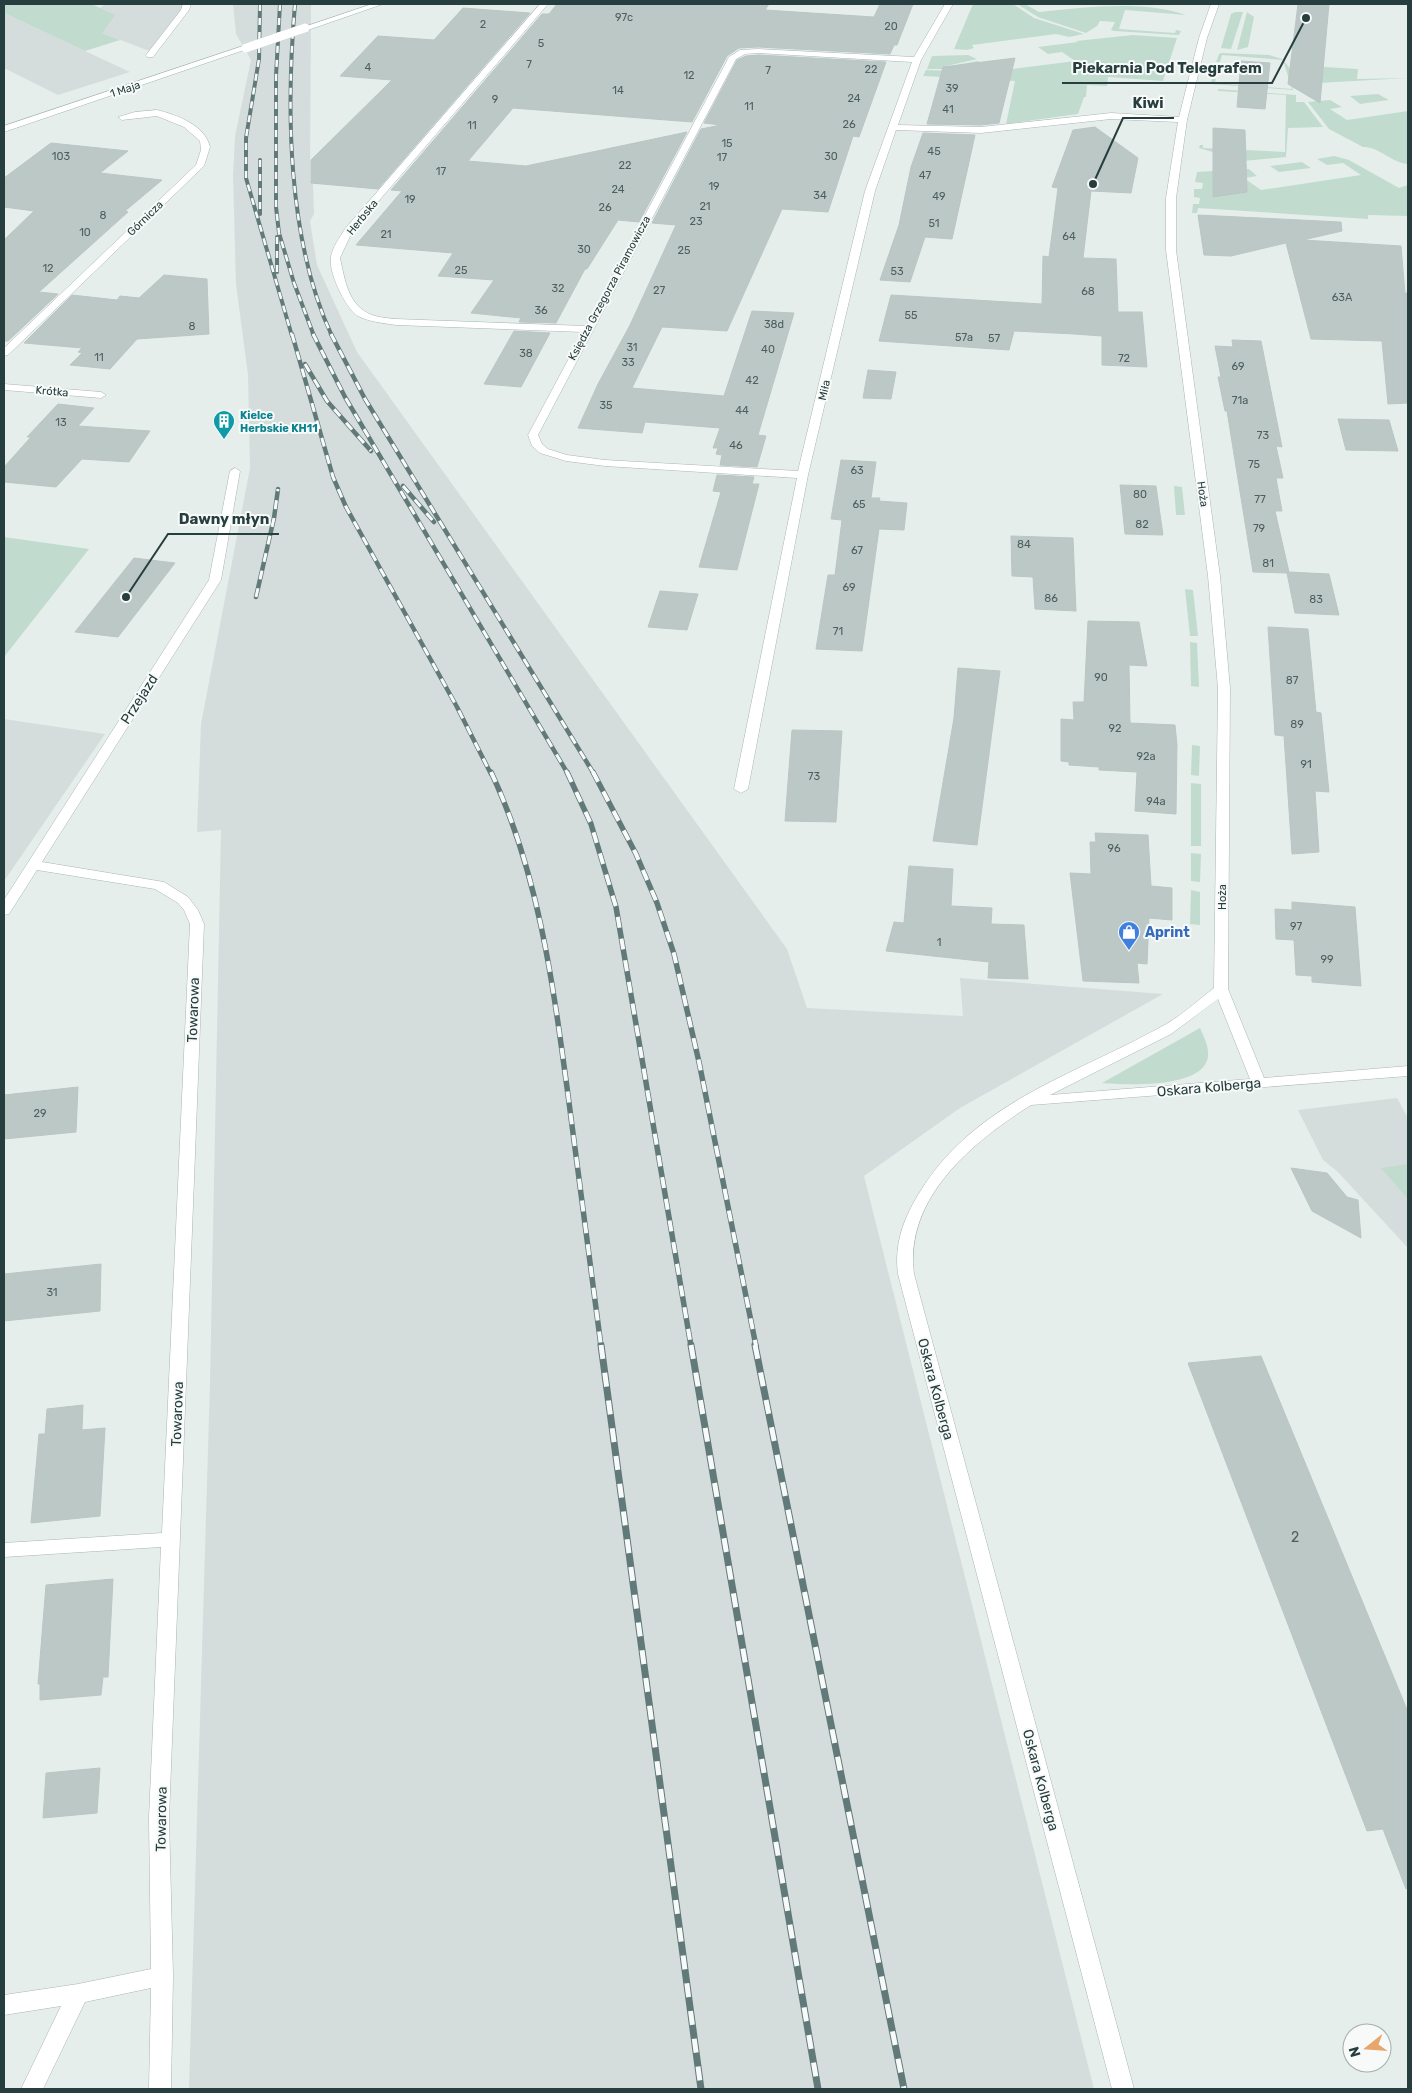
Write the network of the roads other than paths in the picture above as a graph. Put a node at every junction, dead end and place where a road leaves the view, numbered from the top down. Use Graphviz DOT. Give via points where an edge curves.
graph roads {
  1 [pos="187,4"];
  2 [pos="379,4"];
  3 [pos="544,4"];
  4 [pos="949,4"];
  5 [pos="1215,4"];
  6 [pos="150,54"];
  7 [pos="917,60"];
  8 [pos="122,117"];
  9 [pos="1183,120"];
  10 [pos="894,127"];
  11 [pos="4,129"];
  12 [pos="587,329"];
  13 [pos="4,353"];
  14 [pos="4,387"];
  15 [pos="101,395"];
  16 [pos="235,471"];
  17 [pos="803,476"];
  18 [pos="741,789"];
  19 [pos="33,865"];
  20 [pos="4,911"];
  21 [pos="1220,990"];
  22 [pos="1408,1071"];
  23 [pos="1260,1083"];
  24 [pos="1027,1102"];
  25 [pos="172,1540"];
  26 [pos="4,1550"];
  27 [pos="162,1976"];
  28 [pos="78,1994"];
  29 [pos="4,2005"];
  30 [pos="32,2089"];
  31 [pos="160,2089"];
  32 [pos="1123,2089"];
  1 -- 6 [label="street"];
  2 -- 11 [label="street, 1 Maja, bridge"];
  3 -- 12 [label="street, Herbska" via="348,231 335,258 343,291 356,311 368,317 396,322"];
  4 -- 7 [label="street, Miła"];
  5 -- 9 [label="street, Hoża" via="1203,38"];
  7 -- 10 [label="street, Miła"];
  7 -- 12 [label="street, Księdza Grzegorza Piramowicza" via="766,52 743,52 732,57"];
  8 -- 13 [label="street, Górnicza" via="158,114 191,128 205,141 200,166"];
  9 -- 10 [label="street" via="1111,116 981,130"];
  9 -- 21 [label="street, Hoża" via="1171,198 1171,250 1214,576 1224,688"];
  10 -- 17 [label="street, Miła" via="870,191"];
  12 -- 17 [label="street, Księdza Grzegorza Piramowicza" via="533,435 537,446 544,451 566,458 605,463"];
  14 -- 15 [label="street, Krótka"];
  16 -- 19 [label="street, Przejazd" via="215,580"];
  17 -- 18 [label="street, Miła"];
  19 -- 20 [label="street, Przejazd"];
  19 -- 25 [label="street, Towarowa" via="159,886 185,900 197,924"];
  21 -- 23 [label="street, Hoża"];
  21 -- 24 [label="street" via="1168,1030"];
  22 -- 23 [label="street, Oskara Kolberga"];
  23 -- 24 [label="street, Oskara Kolberga"];
  24 -- 32 [label="street, Oskara Kolberga" via="980,1132 941,1170 925,1193 912,1222 905,1250 906,1274"];
  25 -- 26 [label="street"];
  25 -- 27 [label="street, Towarowa" via="159,1818"];
  27 -- 28 [label="street"];
  27 -- 31 [label="street, Towarowa"];
  28 -- 29 [label="street"];
  28 -- 30 [label="street"];
}
